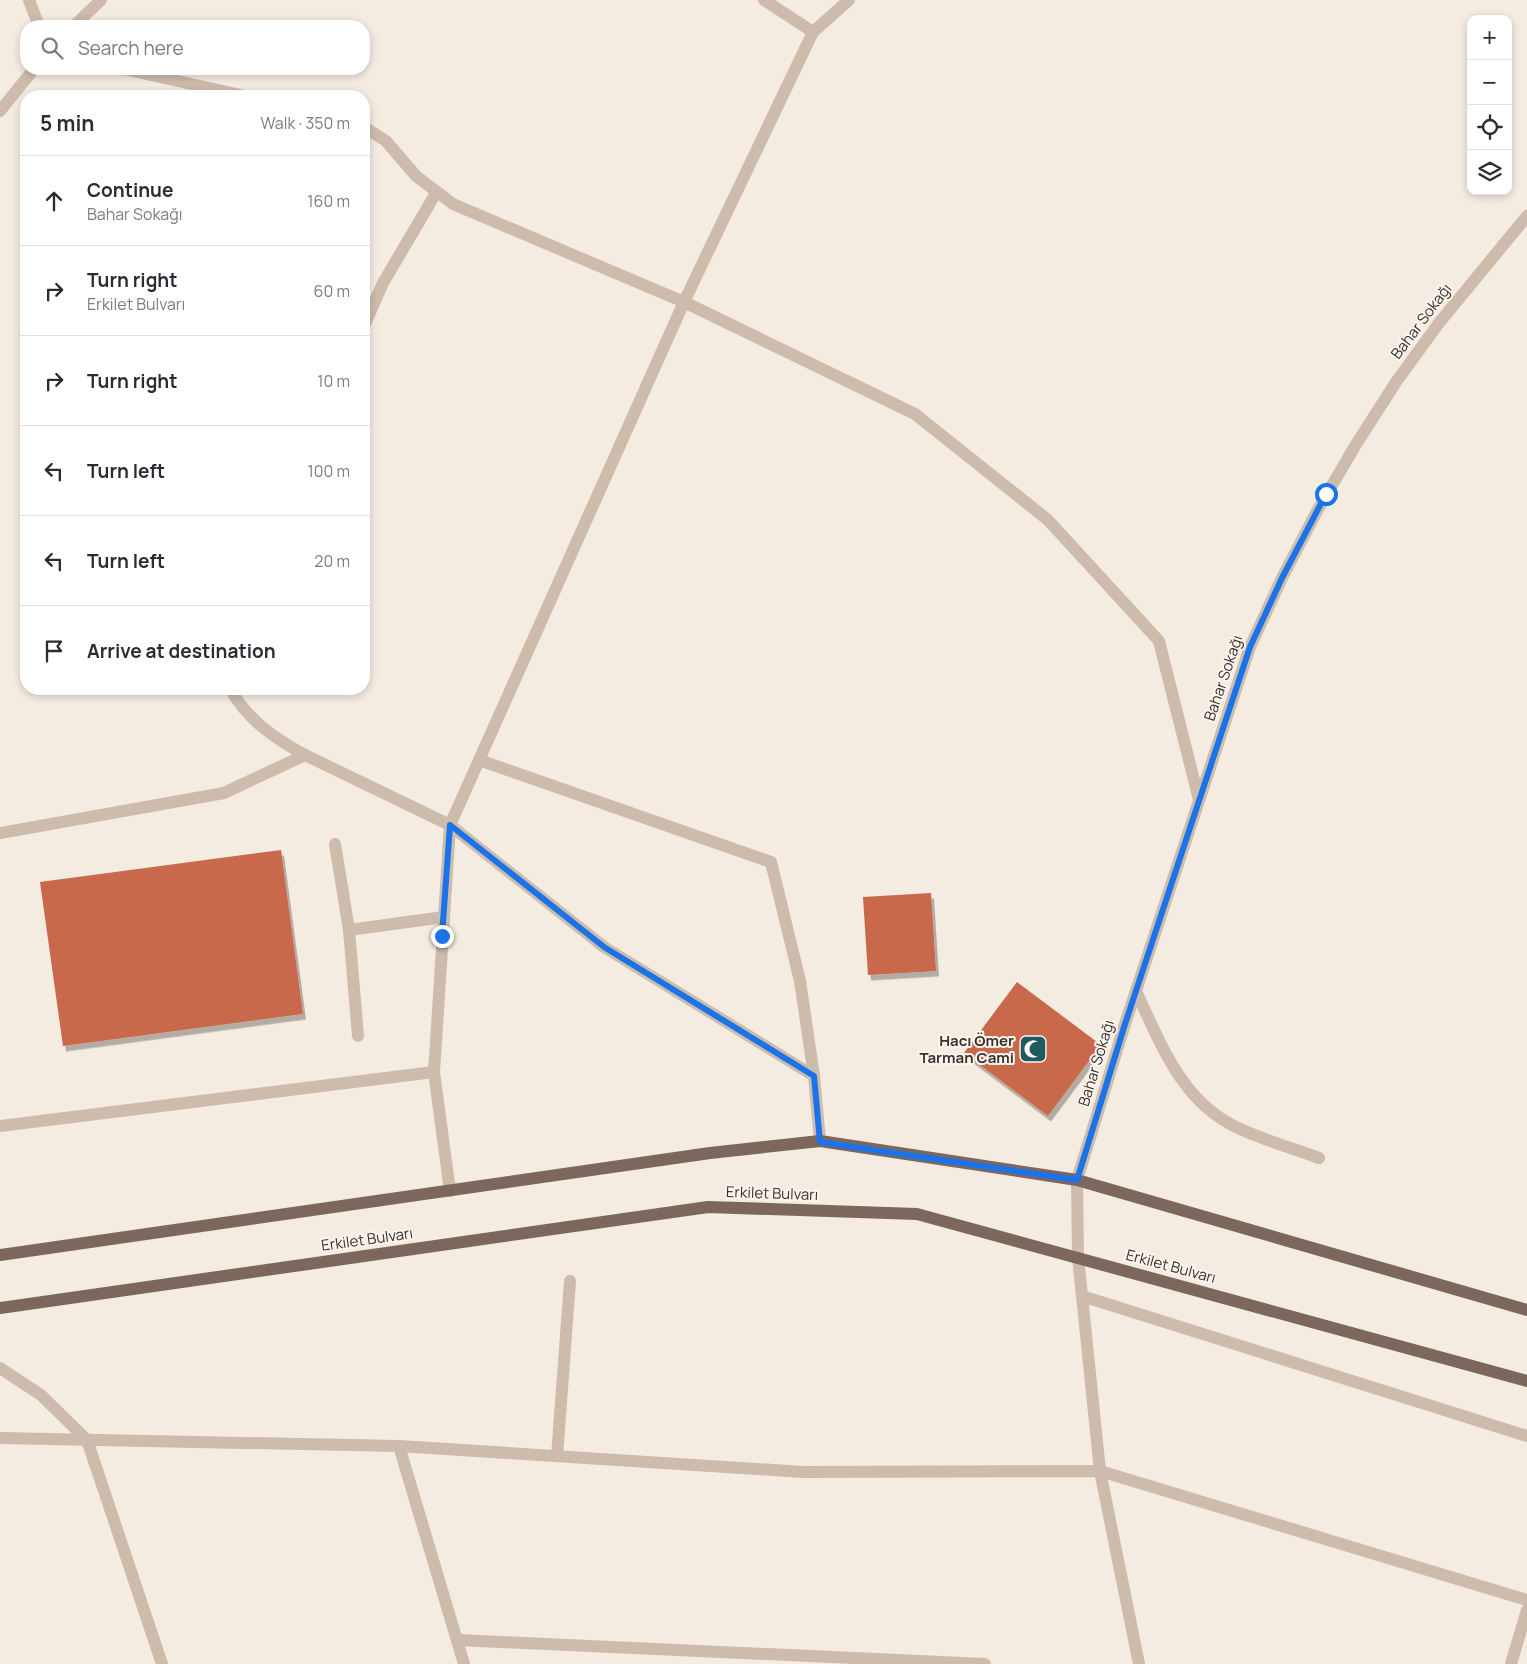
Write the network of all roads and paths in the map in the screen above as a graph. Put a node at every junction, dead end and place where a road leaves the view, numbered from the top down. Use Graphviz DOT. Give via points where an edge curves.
graph roads {
  1 [pos="29,0"];
  2 [pos="101,0"];
  3 [pos="764,0"];
  4 [pos="849,0"];
  5 [pos="37,20"];
  6 [pos="80,20"];
  7 [pos="813,32"];
  8 [pos="29,75"];
  9 [pos="151,75"];
  10 [pos="218,90"];
  11 [pos="0,111"];
  12 [pos="370,131"];
  13 [pos="436,193"];
  14 [pos="1527,216"];
  15 [pos="684,302"];
  16 [pos="370,312"];
  17 [pos="234,695"];
  18 [pos="305,755"];
  19 [pos="478,760"];
  20 [pos="1199,800"];
  21 [pos="450,825"];
  22 [pos="0,833"];
  23 [pos="335,844"];
  24 [pos="444,917"];
  25 [pos="349,930"];
  26 [pos="1136,991"];
  27 [pos="358,1036"];
  28 [pos="434,1072"];
  29 [pos="814,1076"];
  30 [pos="0,1126"];
  31 [pos="820,1142"];
  32 [pos="1319,1158"];
  33 [pos="1077,1180"];
  34 [pos="450,1191"];
  35 [pos="0,1255"];
  36 [pos="1078,1257"];
  37 [pos="570,1280"];
  38 [pos="1082,1296"];
  39 [pos="0,1308"];
  40 [pos="1527,1310"];
  41 [pos="0,1368"];
  42 [pos="1527,1381"];
  43 [pos="1527,1436"];
  44 [pos="0,1438"];
  45 [pos="87,1440"];
  46 [pos="400,1446"];
  47 [pos="556,1456"];
  48 [pos="1100,1471"];
  49 [pos="1527,1600"];
  50 [pos="1527,1610"];
  51 [pos="457,1640"];
  52 [pos="162,1664"];
  53 [pos="464,1664"];
  54 [pos="985,1664"];
  55 [pos="1139,1664"];
  56 [pos="1511,1664"];
  1 -- 5 [label="street"];
  2 -- 6 [label="street"];
  3 -- 7 [label="street"];
  4 -- 7 [label="street"];
  7 -- 15 [label="street"];
  8 -- 11 [label="street"];
  9 -- 10 [label="street"];
  12 -- 13 [label="street" via="386,141 416,176"];
  13 -- 15 [label="street" via="471,212"];
  13 -- 16 [label="street" via="383,283"];
  14 -- 20 [label="street, Bahar Sokağı" via="1478,273 1401,375 1317,511 1250,647"];
  15 -- 19 [label="street"];
  15 -- 20 [label="street" via="916,414 1048,520 1159,641"];
  17 -- 18 [label="street" via="263,729"];
  18 -- 21 [label="street"];
  18 -- 22 [label="street" via="224,793"];
  19 -- 21 [label="street"];
  19 -- 29 [label="street" via="771,862 800,981"];
  20 -- 26 [label="street, Bahar Sokağı"];
  21 -- 24 [label="street"];
  21 -- 29 [label="street" via="604,947"];
  23 -- 25 [label="street"];
  24 -- 25 [label="street"];
  24 -- 28 [label="street"];
  25 -- 27 [label="street"];
  26 -- 32 [label="street" via="1169,1061 1199,1101 1236,1127"];
  26 -- 33 [label="street, Bahar Sokağı"];
  28 -- 30 [label="street"];
  28 -- 34 [label="street"];
  29 -- 31 [label="street"];
  31 -- 33 [label="main road"];
  31 -- 34 [label="main road" via="710,1153"];
  33 -- 36 [label="street, Bahar Sokağı"];
  33 -- 40 [label="main road"];
  34 -- 35 [label="main road"];
  36 -- 38 [label="street, Bahar Sokağı"];
  36 -- 39 [label="main road, Erkilet Bulvarı" via="917,1214 708,1207"];
  36 -- 42 [label="main road, Erkilet Bulvarı"];
  37 -- 47 [label="street"];
  38 -- 43 [label="street"];
  38 -- 48 [label="street, Bahar Sokağı"];
  41 -- 45 [label="street" via="41,1395"];
  44 -- 45 [label="street"];
  45 -- 46 [label="street"];
  45 -- 52 [label="street"];
  46 -- 47 [label="street"];
  46 -- 51 [label="street"];
  47 -- 48 [label="street" via="804,1472"];
  48 -- 49 [label="street"];
  48 -- 55 [label="street, Bahar Sokağı"];
  50 -- 56 [label="street"];
  51 -- 53 [label="street"];
  51 -- 54 [label="street"];
}
